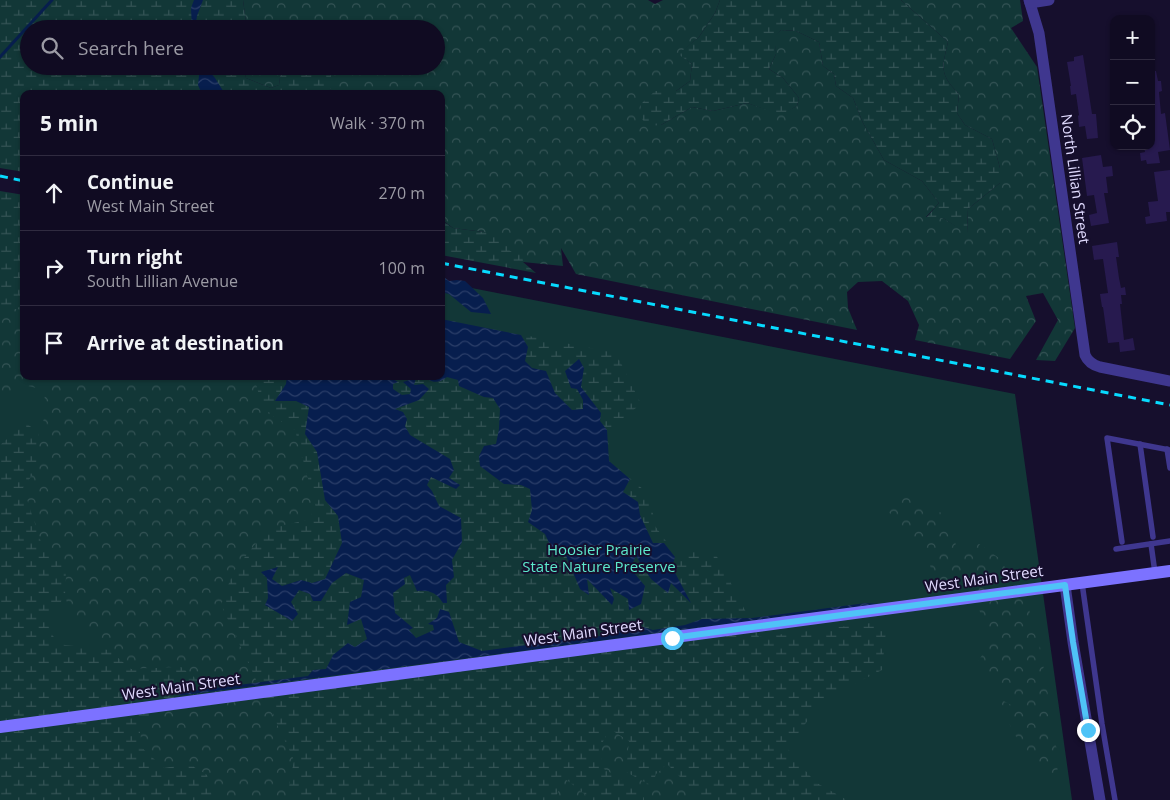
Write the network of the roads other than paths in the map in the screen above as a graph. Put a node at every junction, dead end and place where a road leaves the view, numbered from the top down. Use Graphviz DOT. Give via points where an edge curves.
graph roads {
  1 [pos="1049,0"];
  2 [pos="1029,1"];
  3 [pos="1170,382"];
  4 [pos="1140,444"];
  5 [pos="1169,450"];
  6 [pos="1170,468"];
  7 [pos="1153,537"];
  8 [pos="1122,542"];
  9 [pos="1170,542"];
  10 [pos="1151,544"];
  11 [pos="1116,549"];
  12 [pos="1170,571"];
  13 [pos="1155,573"];
  14 [pos="1082,583"];
  15 [pos="1065,585"];
  16 [pos="0,727"];
  17 [pos="1100,800"];
  18 [pos="1115,800"];
  1 -- 2 [label="street"];
  2 -- 3 [label="street, North Lillian Street" via="1039,33 1085,355 1100,367"];
  4 -- 5 [label="lane"];
  4 -- 7 [label="lane"];
  4 -- 8 [label="lane" via="1106,438"];
  5 -- 6 [label="lane"];
  9 -- 10 [label="lane"];
  10 -- 11 [label="lane"];
  10 -- 13 [label="lane"];
  12 -- 13 [label="street, West Main Street"];
  13 -- 14 [label="street, West Main Street"];
  14 -- 15 [label="street, West Main Street"];
  14 -- 18 [label="lane"];
  15 -- 16 [label="street, West Main Street"];
  15 -- 17 [label="street"];
}
